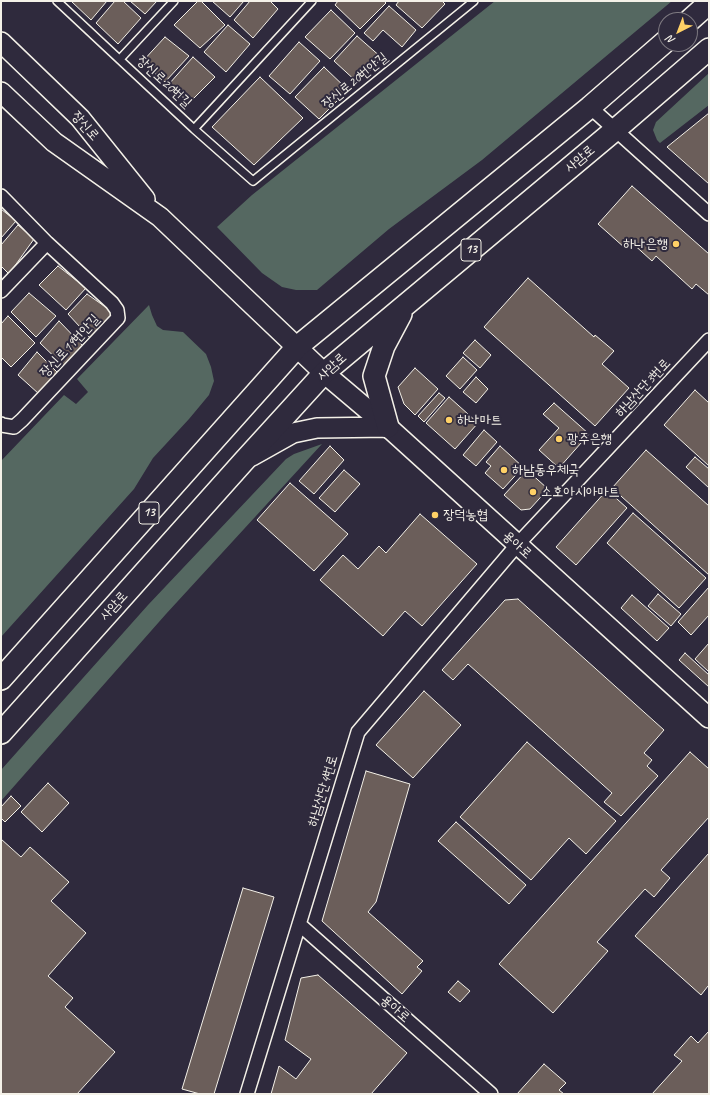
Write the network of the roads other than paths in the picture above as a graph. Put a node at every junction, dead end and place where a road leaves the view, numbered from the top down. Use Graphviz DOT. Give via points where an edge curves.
graph roads {
  1 [pos="57,1"];
  2 [pos="174,1"];
  3 [pos="312,1"];
  4 [pos="474,1"];
  5 [pos="709,3"];
  6 [pos="698,13"];
  7 [pos="1,42"];
  8 [pos="658,48"];
  9 [pos="709,48"];
  10 [pos="120,59"];
  11 [pos="1,92"];
  12 [pos="590,107"];
  13 [pos="194,129"];
  14 [pos="615,130"];
  15 [pos="253,181"];
  16 [pos="1,196"];
  17 [pos="709,214"];
  18 [pos="160,217"];
  19 [pos="47,243"];
  20 [pos="1,291"];
  21 [pos="406,304"];
  22 [pos="709,340"];
  23 [pos="297,346"];
  24 [pos="324,373"];
  25 [pos="1,424"];
  26 [pos="388,427"];
  27 [pos="243,462"];
  28 [pos="517,545"];
  29 [pos="1,679"];
  30 [pos="709,718"];
  31 [pos="1,733"];
  32 [pos="299,924"];
  33 [pos="247,1094"];
  34 [pos="491,1094"];
  1 -- 10 [label="lane, 장신로20번길"];
  2 -- 10 [label="lane"];
  3 -- 13 [label="lane"];
  4 -- 15 [label="lane, 장신로20번안길"];
  5 -- 6 [label="main road"];
  7 -- 18 [label="street, 장신로" via="80,118"];
  8 -- 12 [label="main road, 13"];
  9 -- 14 [label="main road, 사암로 / 13"];
  10 -- 13 [label="lane, 장신로20번길"];
  11 -- 18 [label="street, 장신로" via="54,142"];
  12 -- 14 [label="street"];
  12 -- 23 [label="main road, 13"];
  13 -- 15 [label="lane, 장신로20번길"];
  14 -- 17 [label="street"];
  14 -- 21 [label="main road, 사암로 / 13"];
  16 -- 19 [label="street, 장신로19번안길"];
  18 -- 23 [label="street, 장신로"];
  19 -- 20 [label="street"];
  19 -- 25 [label="street, 장신로19번안길" via="112,303 117,310 118,318 22,420 14,427"];
  21 -- 24 [label="main road, 사암로 / 13"];
  21 -- 26 [label="main road" via="384,346 374,376"];
  22 -- 28 [label="street, 하남산단3번로"];
  23 -- 24 [label="street, 장신로"];
  23 -- 29 [label="main road, 13"];
  24 -- 26 [label="street, 용아로"];
  24 -- 27 [label="main road, 사암로 / 13"];
  26 -- 27 [label="street" via="318,428 293,433"];
  26 -- 28 [label="street, 용아로"];
  27 -- 31 [label="main road, 사암로 / 13"];
  28 -- 30 [label="street, 용아로"];
  28 -- 32 [label="street, 하남산단4번로" via="358,732"];
  32 -- 33 [label="street, 하남산단4번로"];
  32 -- 34 [label="street, 용아로"];
}
